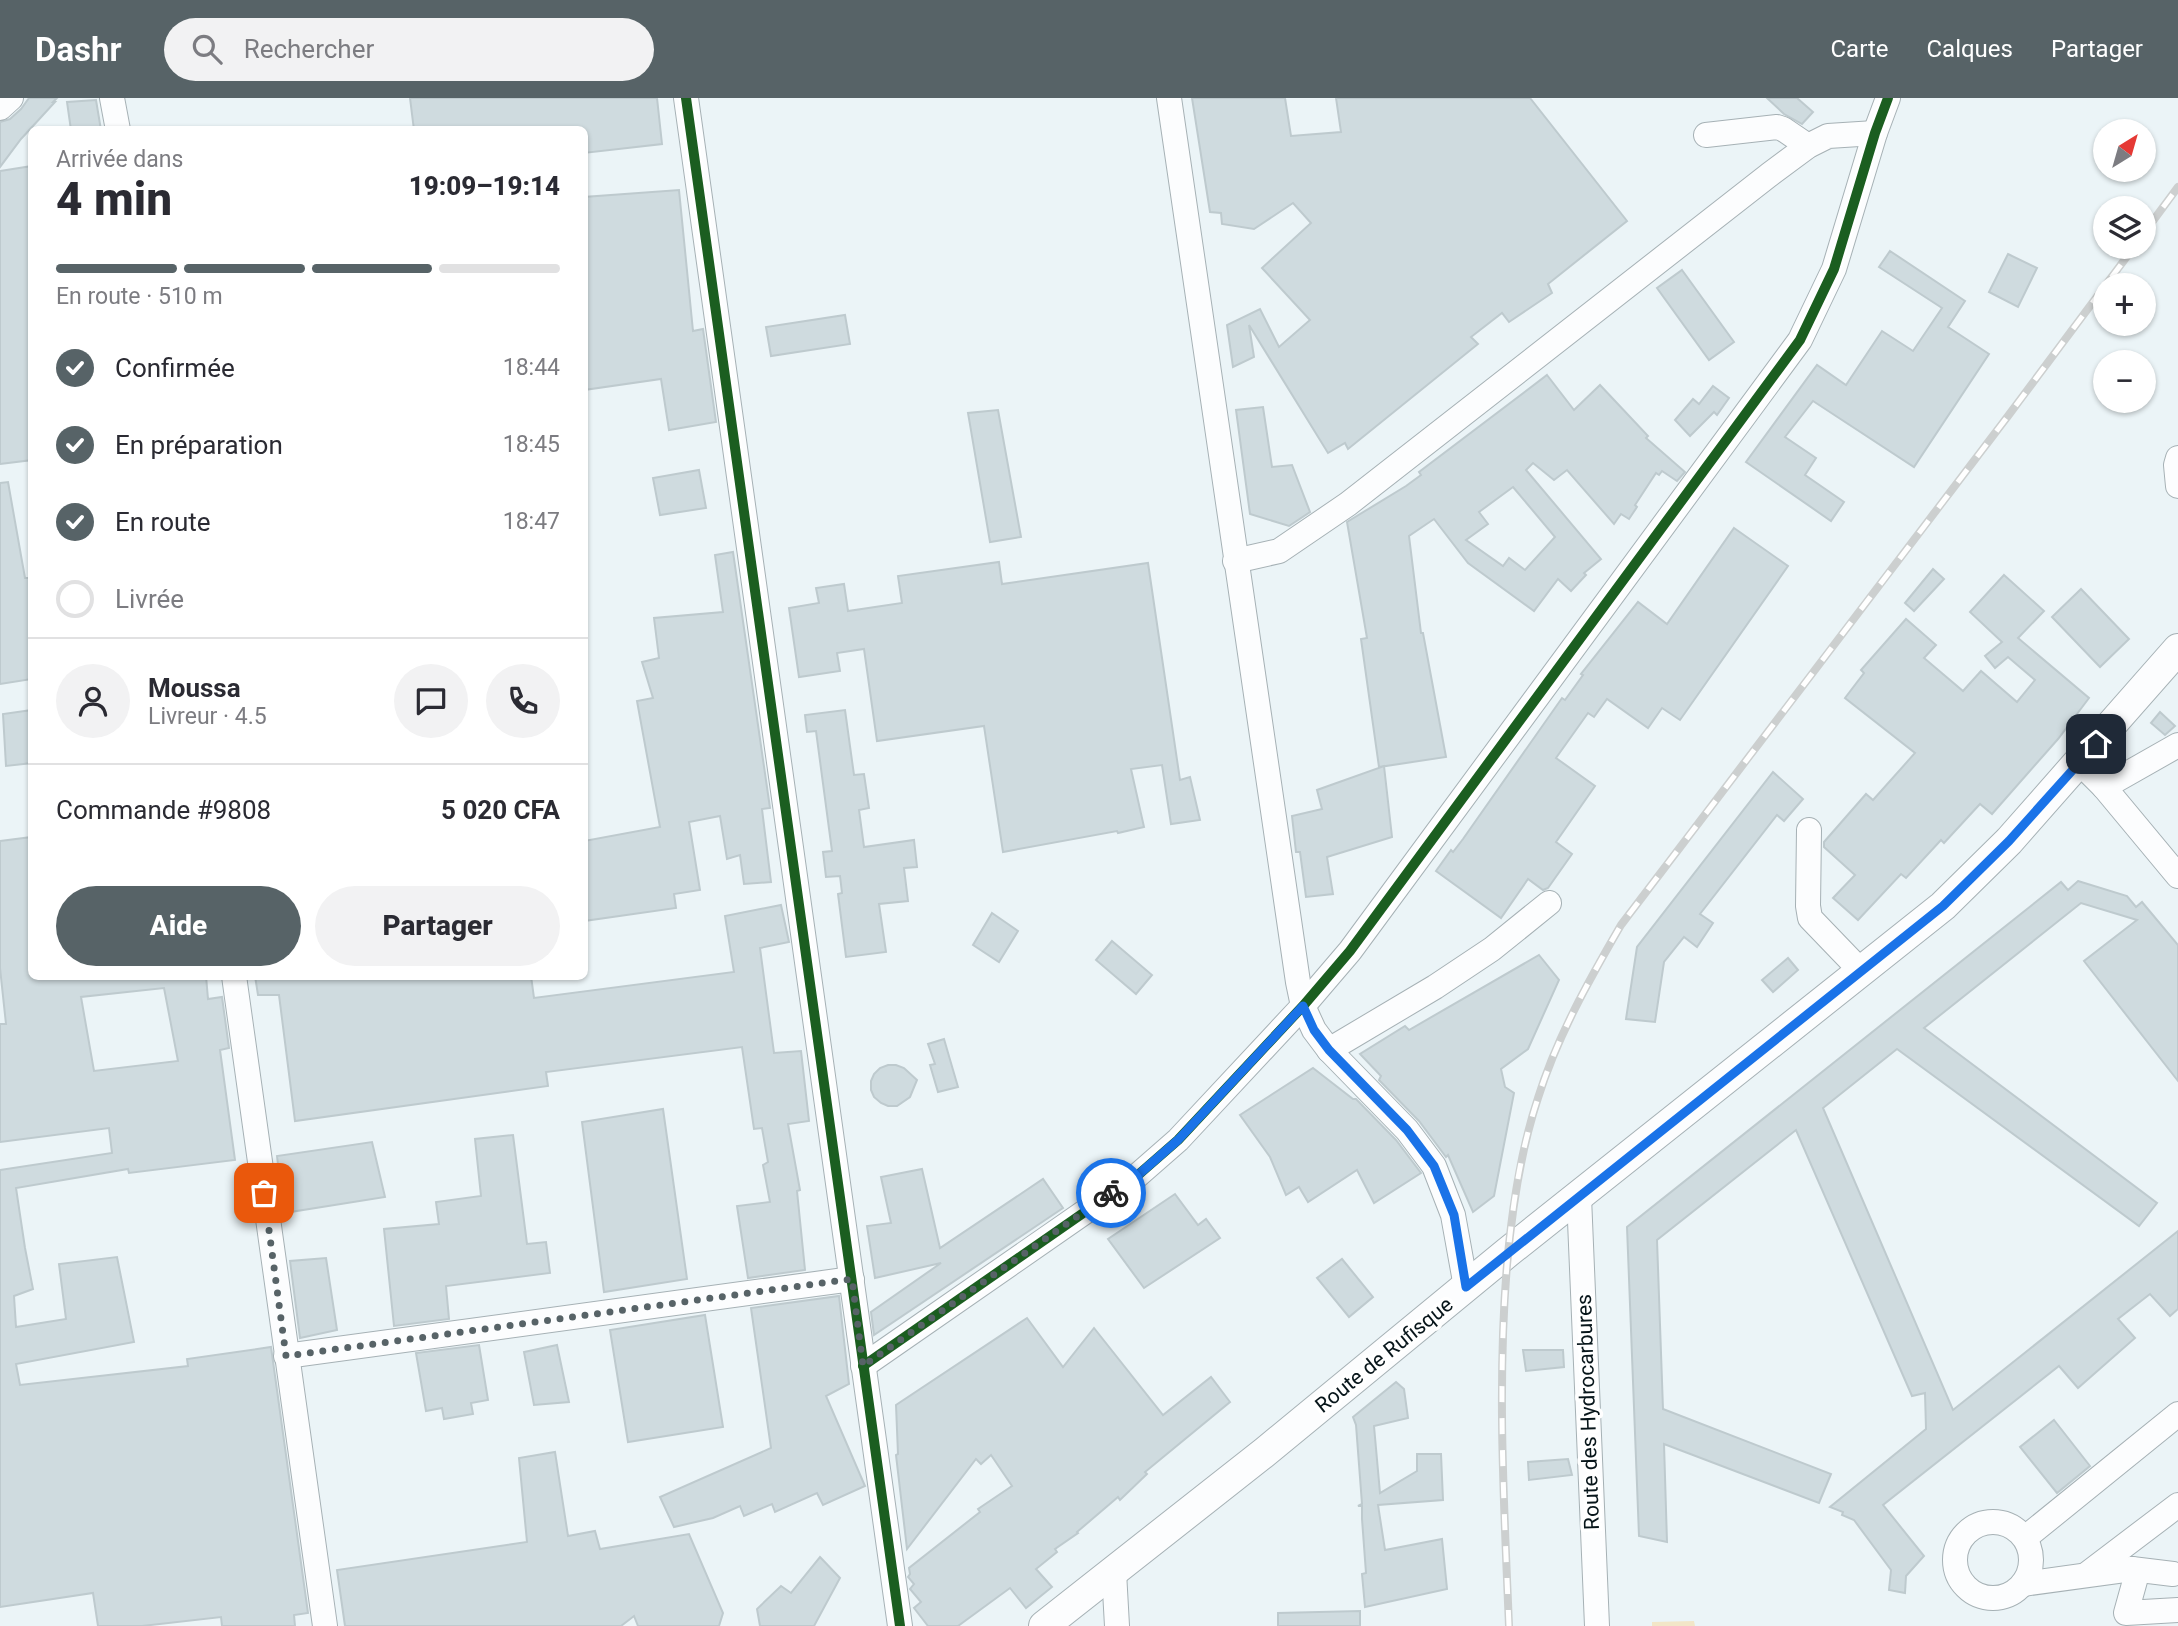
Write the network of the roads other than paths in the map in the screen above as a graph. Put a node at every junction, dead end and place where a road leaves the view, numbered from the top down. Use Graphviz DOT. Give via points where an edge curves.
graph roads {
  1 [pos="11,98"];
  2 [pos="112,98"];
  3 [pos="686,98"];
  4 [pos="1169,98"];
  5 [pos="1868,98"];
  6 [pos="1888,98"];
  7 [pos="0,108"];
  8 [pos="117,126"];
  9 [pos="1877,128"];
  10 [pos="1706,135"];
  11 [pos="1808,146"];
  12 [pos="2178,458"];
  13 [pos="2178,486"];
  14 [pos="1235,561"];
  15 [pos="2178,649"];
  16 [pos="2178,745"];
  17 [pos="2079,762"];
  18 [pos="2104,788"];
  19 [pos="1809,830"];
  20 [pos="2178,876"];
  21 [pos="1549,903"];
  22 [pos="1861,971"];
  23 [pos="235,980"];
  24 [pos="1303,1006"];
  25 [pos="1329,1050"];
  26 [pos="1579,1197"];
  27 [pos="852,1279"];
  28 [pos="1466,1287"];
  29 [pos="286,1356"];
  30 [pos="863,1366"];
  31 [pos="2178,1414"];
  32 [pos="2178,1505"];
  33 [pos="2149,1527"];
  34 [pos="2025,1538"];
  35 [pos="2132,1569"];
  36 [pos="1114,1572"];
  37 [pos="2086,1574"];
  38 [pos="2176,1575"];
  39 [pos="2023,1584"];
  40 [pos="2178,1610"];
  41 [pos="1054,1622"];
  42 [pos="325,1626"];
  43 [pos="900,1626"];
  44 [pos="1117,1626"];
  45 [pos="1597,1626"];
  1 -- 7 [label="street"];
  2 -- 8 [label="street"];
  3 -- 27 [label="street"];
  4 -- 14 [label="street"];
  5 -- 9 [label="street"];
  6 -- 9 [label="street"];
  9 -- 11 [label="street" via="1828,136"];
  9 -- 24 [label="street" via="1835,269 1800,340 1350,951"];
  10 -- 11 [label="street" via="1777,127"];
  11 -- 14 [label="street" via="1348,504 1279,551"];
  12 -- 13 [label="street"];
  14 -- 24 [label="street"];
  15 -- 17 [label="main road, Route de Rufisque"];
  16 -- 18 [label="street"];
  17 -- 18 [label="street"];
  17 -- 22 [label="main road, Route de Rufisque" via="1943,906"];
  18 -- 20 [label="street"];
  19 -- 22 [label="street" via="1810,918"];
  21 -- 25 [label="street" via="1492,949"];
  22 -- 26 [label="main road, Route de Rufisque"];
  23 -- 29 [label="street"];
  24 -- 25 [label="street"];
  24 -- 30 [label="street" via="1178,1140 1138,1175"];
  25 -- 28 [label="street" via="1407,1130 1434,1166 1454,1215"];
  26 -- 28 [label="main road, Route de Rufisque"];
  26 -- 45 [label="street, Route des Hydrocarbures"];
  27 -- 29 [label="street"];
  27 -- 30 [label="street"];
  28 -- 36 [label="main road, Route de Rufisque"];
  29 -- 42 [label="street"];
  30 -- 43 [label="street"];
  31 -- 34 [label="street"];
  32 -- 33 [label="street"];
  33 -- 37 [label="street"];
  33 -- 38 [label="street" via="2147,1540 2153,1556 2163,1570"];
  34 -- 39 [label="street" via="2032,1559"];
  34 -- 39 [label="street" via="2015,1528 1988,1522 1964,1535 1955,1557 1960,1580 1968,1590 1986,1598 2012,1595"];
  35 -- 37 [label="street"];
  35 -- 38 [label="street"];
  35 -- 40 [label="street" via="2136,1577 2126,1613"];
  36 -- 41 [label="main road, Route de Rufisque"];
  36 -- 44 [label="street"];
  37 -- 39 [label="street"];
}
